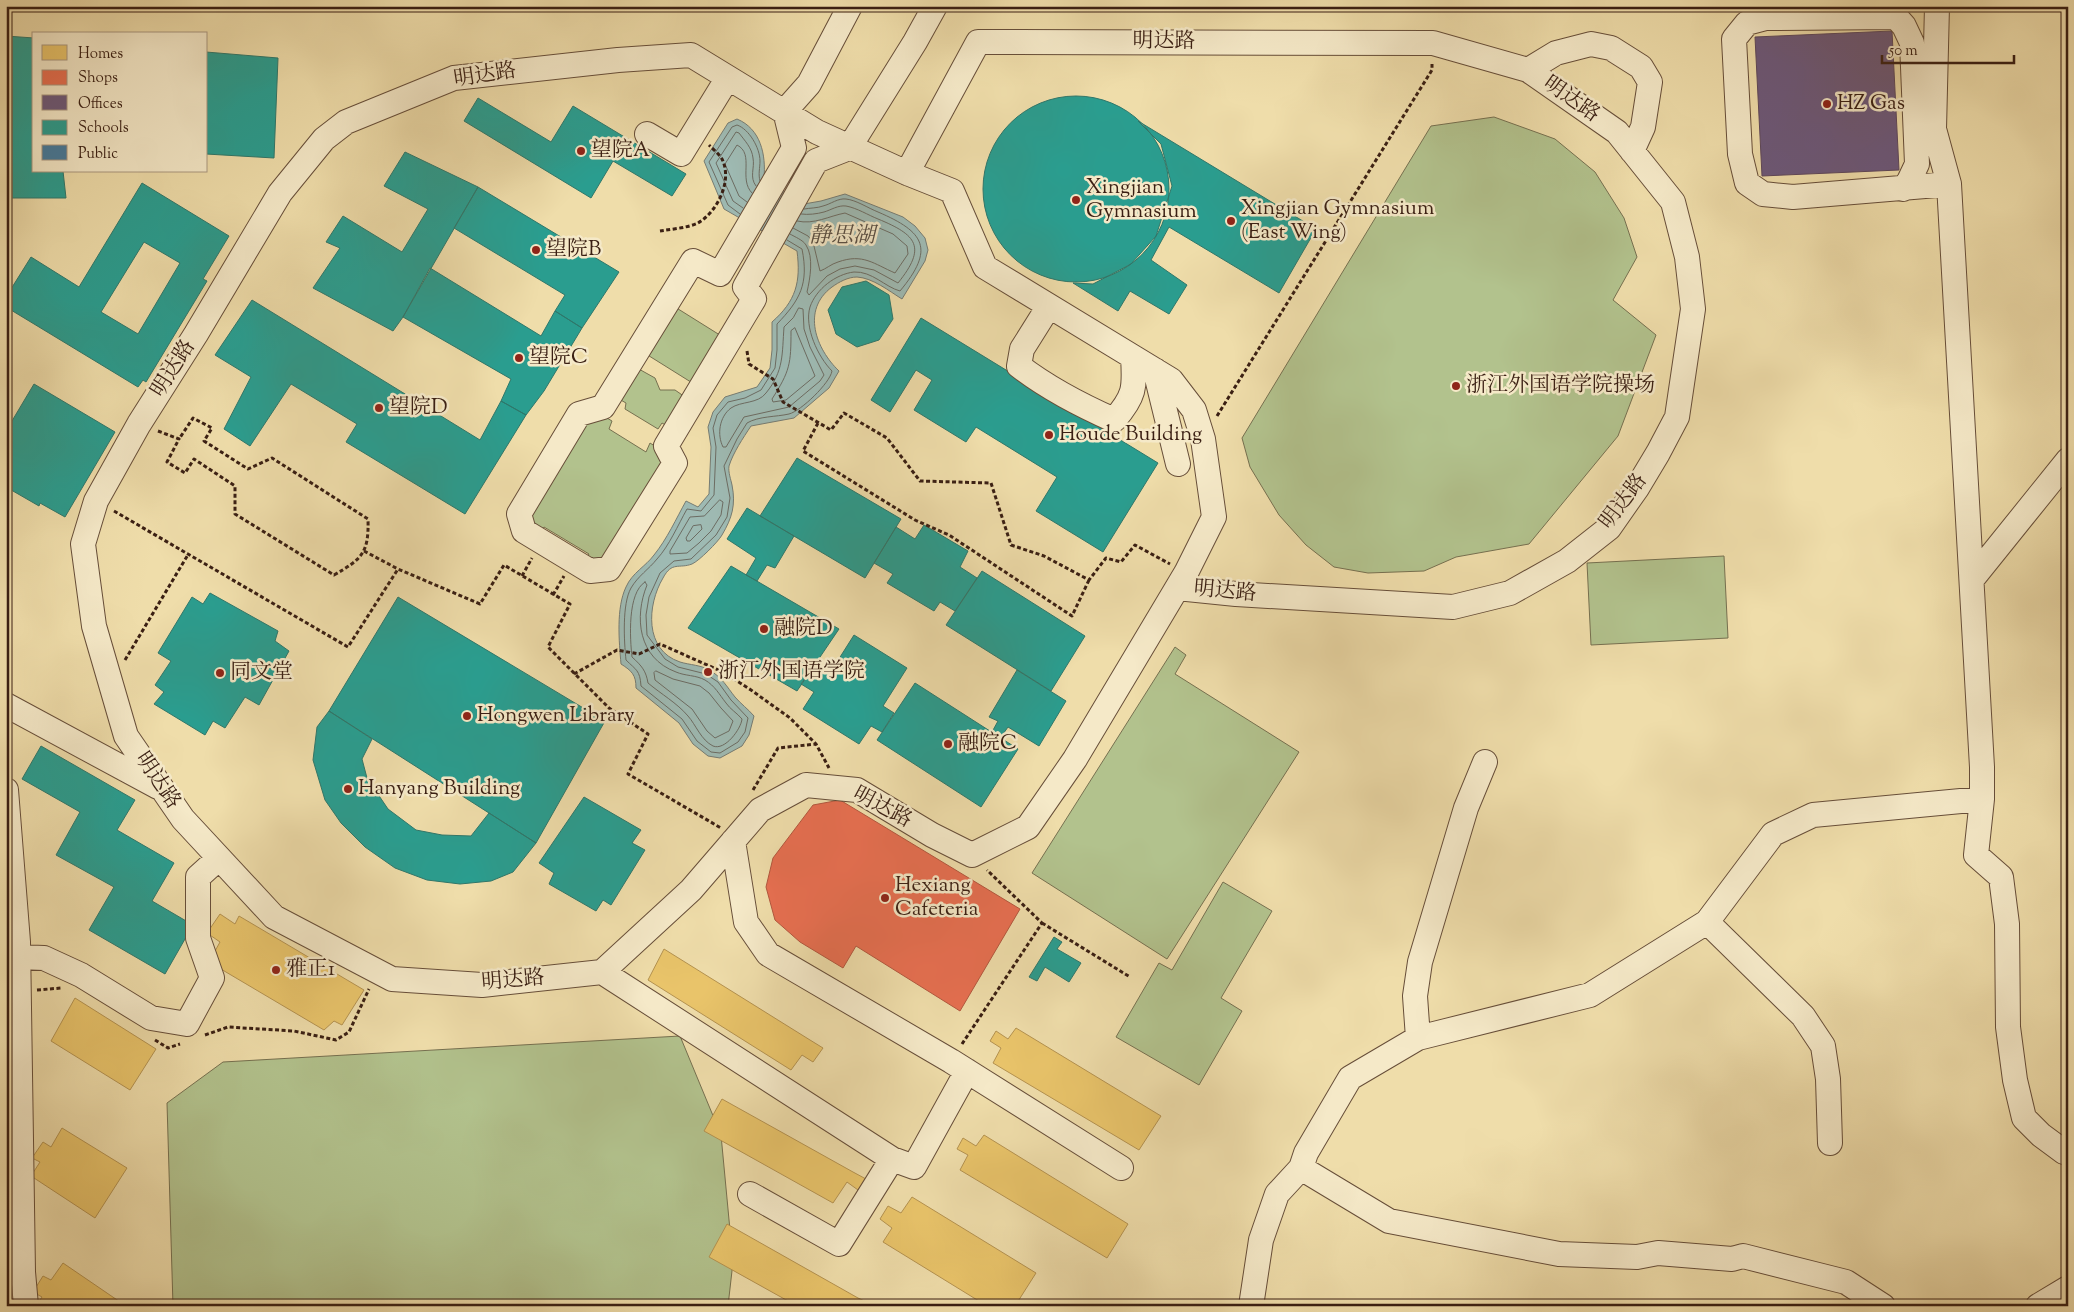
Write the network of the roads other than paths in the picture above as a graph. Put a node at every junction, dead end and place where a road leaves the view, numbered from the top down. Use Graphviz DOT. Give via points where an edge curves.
graph roads {
  1 [pos="850,6"];
  2 [pos="935,6"];
  3 [pos="1938,6"];
  4 [pos="1528,70"];
  5 [pos="727,79"];
  6 [pos="785,111"];
  7 [pos="647,134"];
  8 [pos="849,148"];
  9 [pos="1632,151"];
  10 [pos="907,173"];
  11 [pos="1949,184"];
  12 [pos="1902,189"];
  13 [pos="1048,306"];
  14 [pos="1133,357"];
  15 [pos="1155,370"];
  16 [pos="2068,460"];
  17 [pos="1178,464"];
  18 [pos="1973,578"];
  19 [pos="1182,580"];
  20 [pos="6,705"];
  21 [pos="1485,762"];
  22 [pos="162,788"];
  23 [pos="6,790"];
  24 [pos="1982,799"];
  25 [pos="735,839"];
  26 [pos="219,858"];
  27 [pos="1707,922"];
  28 [pos="18,957"];
  29 [pos="602,972"];
  30 [pos="1418,1038"];
  31 [pos="959,1066"];
  32 [pos="1830,1142"];
  33 [pos="2068,1153"];
  34 [pos="892,1159"];
  35 [pos="1121,1168"];
  36 [pos="1301,1168"];
  37 [pos="750,1194"];
  38 [pos="2068,1288"];
  39 [pos="26,1306"];
  40 [pos="1251,1306"];
  41 [pos="1884,1306"];
  42 [pos="2038,1306"];
  1 -- 6 [label="street" via="809,84"];
  2 -- 8 [label="street"];
  3 -- 11 [label="street" via="1934,129"];
  4 -- 9 [label="street, 明达路" via="1617,132"];
  4 -- 9 [label="street" via="1556,53 1591,44 1611,48 1641,67 1650,82 1643,126"];
  4 -- 10 [label="street, 明达路" via="1433,43 978,42"];
  5 -- 6 [label="street, 明达路"];
  5 -- 7 [label="street" via="681,154"];
  5 -- 22 [label="street, 明达路" via="691,55 454,78 346,122 324,139 280,193 139,424 96,501 83,544 94,626 126,736"];
  6 -- 8 [label="street, 明达路" via="816,132"];
  6 -- 8 [label="street" via="794,148 720,274 693,261 603,407 580,414 519,514 524,531 590,571 609,569 675,463 666,446 754,299 745,287 816,161"];
  8 -- 10 [label="street, 明达路"];
  9 -- 19 [label="street, 明达路" via="1673,202 1687,257 1693,310 1676,417 1637,488 1609,528 1567,561 1510,593 1453,607 1236,594"];
  10 -- 13 [label="street" via="952,191 985,267"];
  11 -- 12 [label="street"];
  11 -- 18 [label="street"];
  12 -- 12 [label="street" via="1793,197 1763,194 1747,183 1740,154 1734,39 1747,23 1766,18 1896,17 1912,43 1918,164"];
  13 -- 14 [label="street"];
  13 -- 14 [label="street" via="1022,349 1019,366 1042,383 1114,420 1127,406 1135,385"];
  14 -- 15 [label="street"];
  15 -- 17 [label="street"];
  15 -- 19 [label="street" via="1171,380 1194,410 1203,439 1214,517"];
  16 -- 18 [label="street"];
  18 -- 24 [label="street"];
  19 -- 25 [label="street, 明达路" via="1075,759 1028,827 972,855 857,790 806,785 760,810"];
  20 -- 22 [label="street"];
  21 -- 30 [label="street" via="1466,808 1420,962 1416,996"];
  22 -- 26 [label="street, 明达路" via="183,819"];
  23 -- 28 [label="street"];
  24 -- 27 [label="street" via="1813,815 1773,834"];
  24 -- 33 [label="street" via="1976,855 2001,877 2006,924 2008,1027 2024,1118 2040,1135"];
  25 -- 29 [label="street, 明达路" via="691,890"];
  25 -- 31 [label="street" via="746,922 768,954"];
  26 -- 28 [label="street" via="198,877 198,938 212,978 187,1024 151,1018 81,975 44,958"];
  26 -- 29 [label="street, 明达路" via="274,917 392,979 482,985"];
  27 -- 30 [label="street" via="1590,995"];
  27 -- 32 [label="street" via="1803,1016 1823,1046 1828,1079"];
  28 -- 39 [label="street"];
  29 -- 34 [label="street"];
  30 -- 36 [label="street" via="1350,1078 1306,1153"];
  31 -- 34 [label="street" via="914,1167"];
  31 -- 35 [label="street"];
  34 -- 37 [label="street" via="839,1244"];
  36 -- 40 [label="street" via="1277,1194 1261,1240"];
  36 -- 41 [label="street" via="1389,1222 1559,1254 1637,1257 1658,1253 1732,1259 1743,1256 1846,1282"];
  38 -- 42 [label="street"];
}
